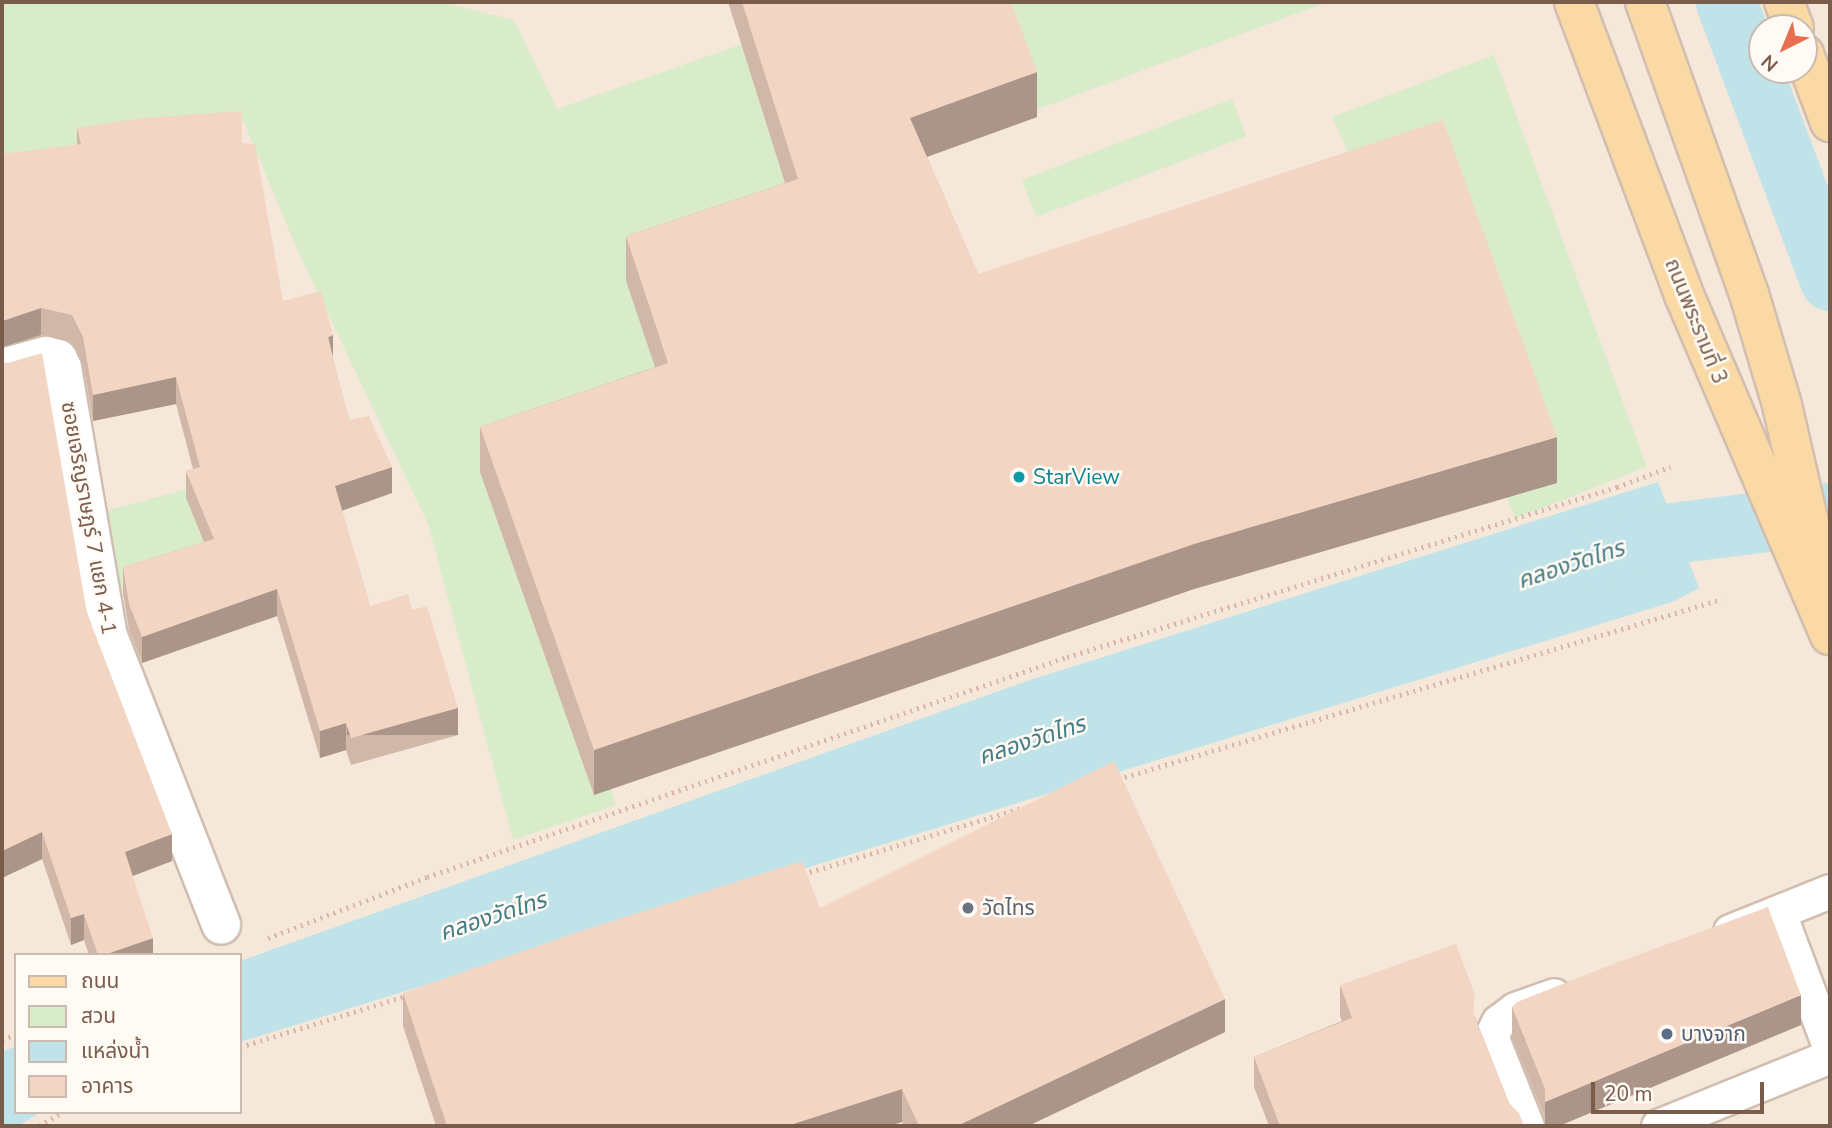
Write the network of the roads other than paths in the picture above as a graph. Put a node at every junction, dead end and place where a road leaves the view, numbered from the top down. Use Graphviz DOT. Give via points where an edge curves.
graph roads {
  1 [pos="1574,2"];
  2 [pos="1645,2"];
  3 [pos="1815,84"];
  4 [pos="1830,122"];
  5 [pos="2,368"];
  6 [pos="1830,615"];
  7 [pos="1830,635"];
  8 [pos="1830,891"];
  9 [pos="1779,913"];
  10 [pos="221,925"];
  11 [pos="1703,941"];
  12 [pos="1578,986"];
  13 [pos="1830,1049"];
  14 [pos="1830,1056"];
  15 [pos="1527,1126"];
  16 [pos="1658,1126"];
  1 -- 7 [label="main road, ถนนพระรามที่ 3" via="1684,295"];
  2 -- 6 [label="main road" via="1749,294 1782,405"];
  3 -- 4 [label="main road"];
  5 -- 10 [label="street, ซอยเจริญราษฎร์ 7 แยก 4-1" via="46,356 58,359 62,368 108,636"];
  8 -- 9 [label="lane"];
  9 -- 11 [label="lane"];
  9 -- 13 [label="lane"];
  12 -- 15 [label="lane" via="1515,1009 1498,1022 1491,1035"];
  14 -- 16 [label="lane"];
}
